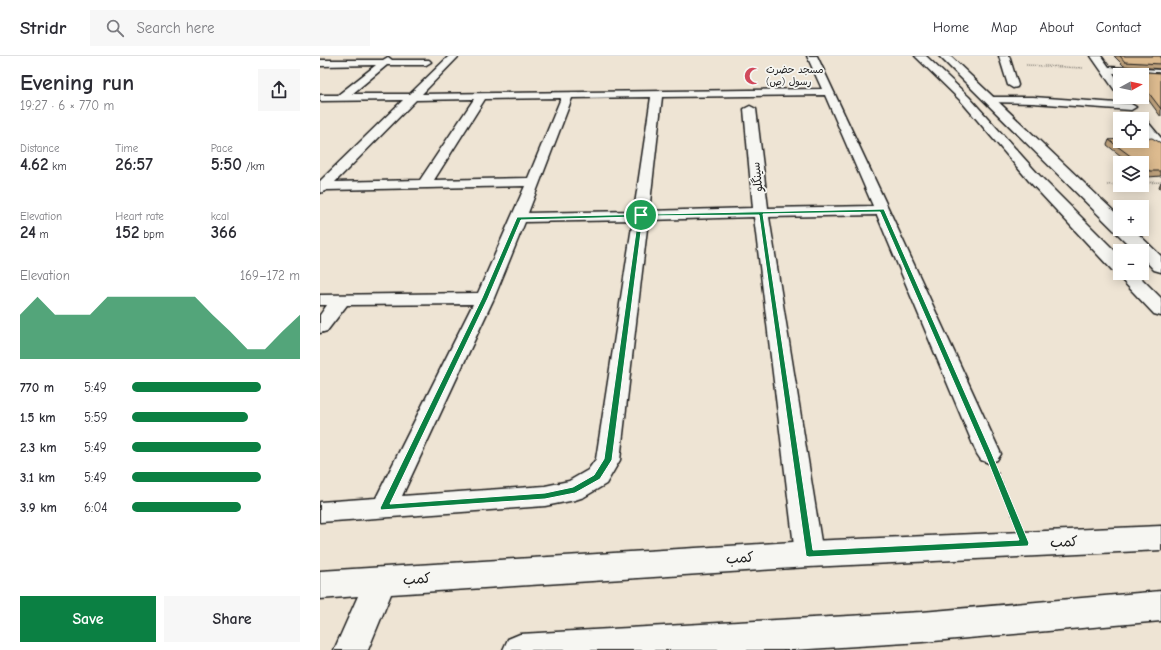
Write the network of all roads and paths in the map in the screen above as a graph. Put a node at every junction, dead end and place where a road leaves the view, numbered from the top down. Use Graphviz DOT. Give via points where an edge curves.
graph roads {
  1 [pos="393,56"];
  2 [pos="454,56"];
  3 [pos="812,56"];
  4 [pos="920,56"];
  5 [pos="944,56"];
  6 [pos="1096,56"];
  7 [pos="1005,60"];
  8 [pos="385,62"];
  9 [pos="426,62"];
  10 [pos="320,63"];
  11 [pos="1106,70"];
  12 [pos="1161,73"];
  13 [pos="1113,80"];
  14 [pos="1013,85"];
  15 [pos="829,92"];
  16 [pos="657,94"];
  17 [pos="482,95"];
  18 [pos="568,95"];
  19 [pos="416,96"];
  20 [pos="342,97"];
  21 [pos="320,98"];
  22 [pos="991,100"];
  23 [pos="1129,104"];
  24 [pos="1131,107"];
  25 [pos="750,109"];
  26 [pos="1135,112"];
  27 [pos="1149,132"];
  28 [pos="1161,144"];
  29 [pos="533,182"];
  30 [pos="1161,182"];
  31 [pos="1149,183"];
  32 [pos="424,184"];
  33 [pos="322,187"];
  34 [pos="882,210"];
  35 [pos="761,213"];
  36 [pos="641,215"];
  37 [pos="519,218"];
  38 [pos="1113,219"];
  39 [pos="1130,236"];
  40 [pos="1113,260"];
  41 [pos="1161,266"];
  42 [pos="1133,280"];
  43 [pos="485,298"];
  44 [pos="342,299"];
  45 [pos="320,300"];
  46 [pos="1161,310"];
  47 [pos="320,328"];
  48 [pos="988,454"];
  49 [pos="384,508"];
  50 [pos="320,512"];
  51 [pos="1161,538"];
  52 [pos="1025,543"];
  53 [pos="809,554"];
  54 [pos="380,582"];
  55 [pos="320,585"];
  56 [pos="1161,606"];
  57 [pos="623,647"];
  58 [pos="351,650"];
  59 [pos="520,650"];
  1 -- 8 [label="street"];
  2 -- 19 [label="street"];
  3 -- 15 [label="street"];
  4 -- 40 [label="street" via="965,99 1034,178"];
  5 -- 22 [label="street"];
  6 -- 11 [label="street"];
  7 -- 11 [label="path"];
  7 -- 14 [label="street"];
  8 -- 9 [label="street"];
  8 -- 10 [label="street"];
  8 -- 20 [label="street"];
  11 -- 12 [label="street"];
  11 -- 13 [label="street"];
  15 -- 16 [label="street"];
  15 -- 34 [label="street"];
  16 -- 18 [label="street"];
  16 -- 36 [label="street"];
  17 -- 18 [label="street"];
  17 -- 19 [label="street"];
  17 -- 32 [label="street"];
  18 -- 29 [label="street"];
  19 -- 20 [label="street"];
  19 -- 33 [label="street"];
  20 -- 21 [label="street"];
  22 -- 24 [label="street"];
  22 -- 38 [label="street"];
  23 -- 24 [label="street"];
  24 -- 26 [label="street"];
  25 -- 35 [label="street, سینگلو"];
  27 -- 28 [label="street"];
  29 -- 32 [label="street"];
  29 -- 37 [label="street"];
  30 -- 31 [label="path"];
  32 -- 33 [label="street"];
  34 -- 35 [label="street"];
  34 -- 48 [label="street"];
  35 -- 36 [label="street"];
  35 -- 53 [label="street, سینگلو"];
  36 -- 37 [label="street"];
  36 -- 49 [label="street" via="608,460 597,477 575,490 545,496"];
  37 -- 43 [label="street"];
  39 -- 41 [label="street"];
  42 -- 46 [label="street"];
  43 -- 44 [label="street"];
  43 -- 49 [label="street"];
  44 -- 45 [label="street"];
  44 -- 47 [label="street"];
  48 -- 52 [label="path"];
  49 -- 50 [label="street"];
  51 -- 52 [label="street, کمب"];
  52 -- 53 [label="street, کمب"];
  53 -- 54 [label="street, کمب"];
  54 -- 55 [label="street, کمب"];
  54 -- 58 [label="street"];
  56 -- 57 [label="street" via="922,627"];
  57 -- 59 [label="street"];
}
